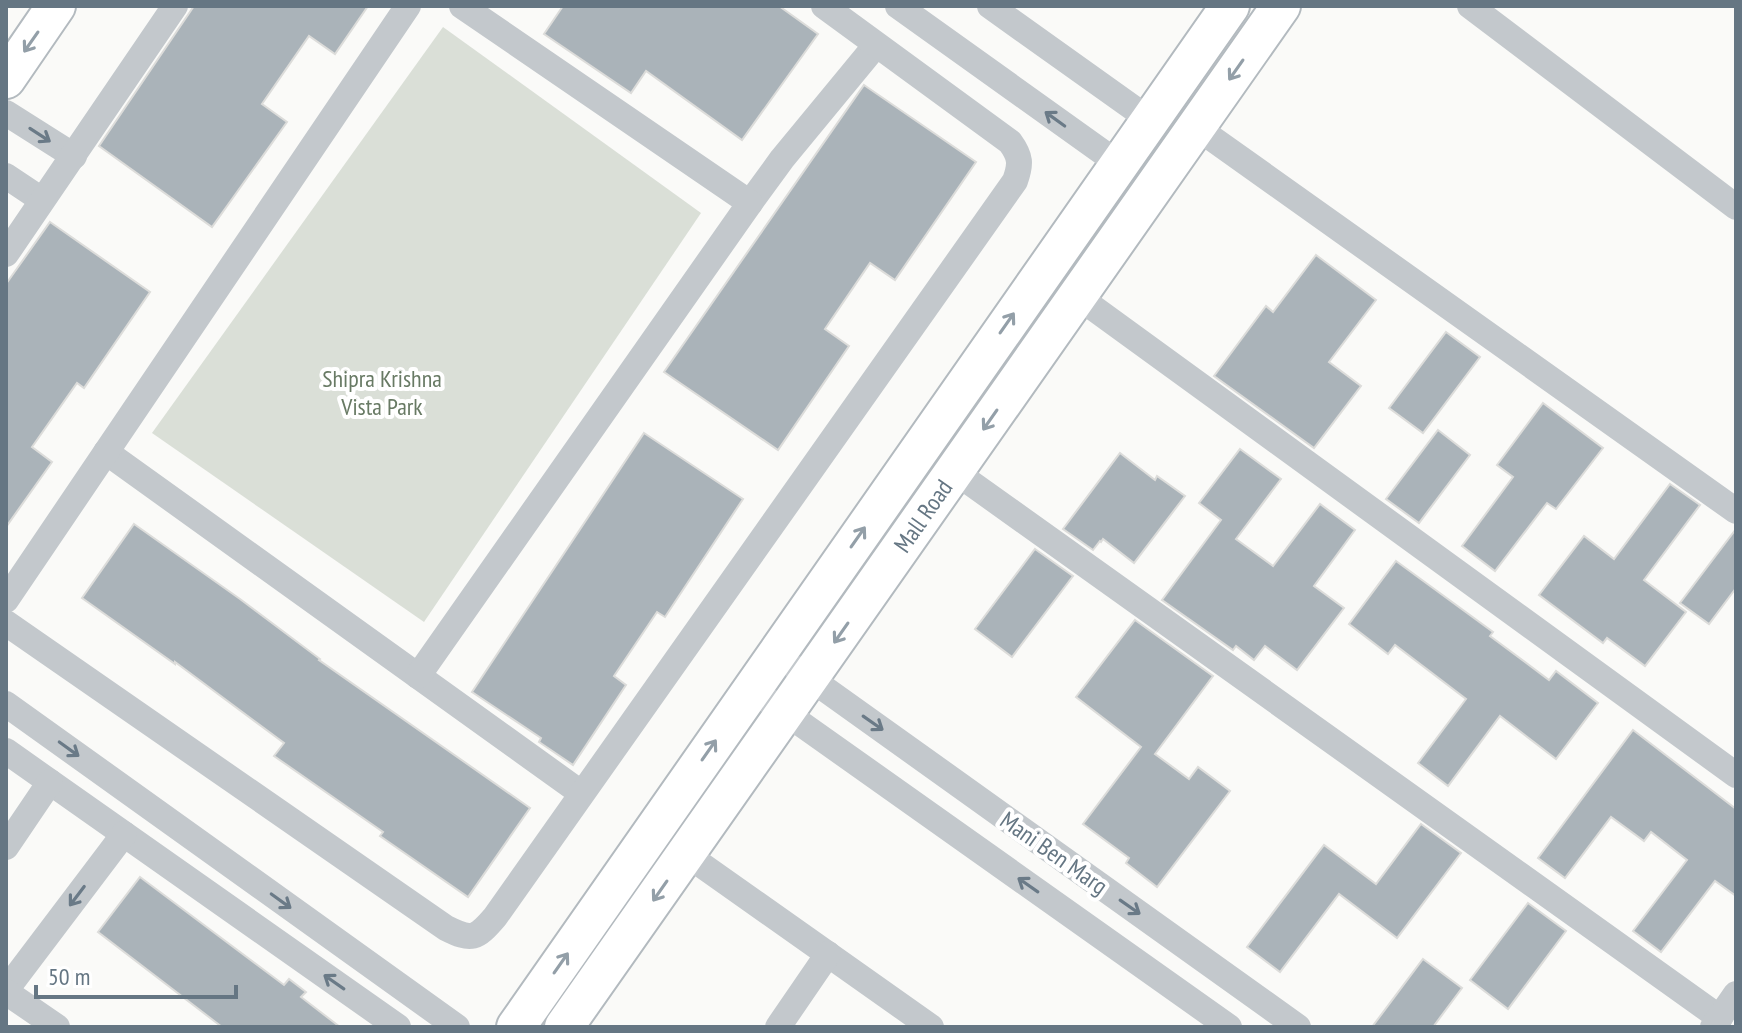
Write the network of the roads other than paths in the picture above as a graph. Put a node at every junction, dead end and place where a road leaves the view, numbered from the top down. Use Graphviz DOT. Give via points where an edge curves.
graph roads {
  1 [pos="56,6"];
  2 [pos="175,6"];
  3 [pos="408,6"];
  4 [pos="462,6"];
  5 [pos="824,6"];
  6 [pos="898,6"];
  7 [pos="990,6"];
  8 [pos="1230,6"];
  9 [pos="1281,6"];
  10 [pos="1470,6"];
  11 [pos="876,45"];
  12 [pos="6,79"];
  13 [pos="6,113"];
  14 [pos="1150,120"];
  15 [pos="1196,127"];
  16 [pos="74,156"];
  17 [pos="1119,164"];
  18 [pos="6,176"];
  19 [pos="42,200"];
  20 [pos="750,203"];
  21 [pos="1736,207"];
  22 [pos="6,254"];
  23 [pos="1077,296"];
  24 [pos="106,452"];
  25 [pos="954,471"];
  26 [pos="1736,511"];
  27 [pos="6,600"];
  28 [pos="6,623"];
  29 [pos="776,654"];
  30 [pos="418,676"];
  31 [pos="809,678"];
  32 [pos="752,689"];
  33 [pos="6,704"];
  34 [pos="785,713"];
  35 [pos="6,751"];
  36 [pos="1736,775"];
  37 [pos="50,782"];
  38 [pos="581,793"];
  39 [pos="124,834"];
  40 [pos="6,847"];
  41 [pos="686,854"];
  42 [pos="828,954"];
  43 [pos="6,991"];
  44 [pos="1736,994"];
  45 [pos="1716,1022"];
  46 [pos="57,1027"];
  47 [pos="398,1027"];
  48 [pos="457,1027"];
  49 [pos="516,1027"];
  50 [pos="564,1027"];
  51 [pos="778,1027"];
  52 [pos="931,1027"];
  53 [pos="1229,1027"];
  54 [pos="1298,1027"];
  1 -- 12 [label="street, one-way"];
  2 -- 16 [label="street"];
  3 -- 24 [label="street"];
  4 -- 20 [label="street"];
  5 -- 11 [label="street"];
  17 -- 6 [label="street, one-way"];
  7 -- 14 [label="street"];
  8 -- 14 [label="street, Mall Road"];
  9 -- 15 [label="street, Mall Road, one-way"];
  10 -- 21 [label="street"];
  11 -- 20 [label="street"];
  11 -- 38 [label="street" via="1010,142 1020,166 1015,181"];
  13 -- 16 [label="street, one-way"];
  14 -- 17 [label="street, Mall Road"];
  15 -- 23 [label="street, Mall Road"];
  15 -- 26 [label="street"];
  16 -- 19 [label="street"];
  29 -- 17 [label="street, Mall Road, one-way"];
  18 -- 19 [label="street"];
  19 -- 22 [label="street"];
  20 -- 30 [label="street"];
  23 -- 25 [label="street, Mall Road, one-way"];
  23 -- 36 [label="street"];
  24 -- 27 [label="street"];
  24 -- 30 [label="street"];
  25 -- 31 [label="street, Mall Road, one-way"];
  25 -- 45 [label="street"];
  28 -- 38 [label="street" via="463,936 480,934 495,917"];
  29 -- 31 [label="street, Mani Ben Marg"];
  29 -- 32 [label="street, Mall Road"];
  30 -- 38 [label="street"];
  31 -- 34 [label="street, Mall Road"];
  31 -- 54 [label="street, Mani Ben Marg, one-way"];
  32 -- 34 [label="street, Mani Ben Marg"];
  49 -- 32 [label="street, Mall Road, one-way"];
  33 -- 48 [label="street, one-way"];
  34 -- 41 [label="street, Mall Road"];
  53 -- 34 [label="street, Mani Ben Marg, one-way"];
  35 -- 37 [label="street"];
  37 -- 39 [label="street"];
  37 -- 40 [label="street"];
  39 -- 43 [label="street, one-way"];
  47 -- 39 [label="street, one-way"];
  41 -- 42 [label="street"];
  41 -- 50 [label="street, Mall Road, one-way"];
  42 -- 51 [label="street"];
  42 -- 52 [label="street"];
  43 -- 46 [label="street"];
  44 -- 45 [label="street"];
}
